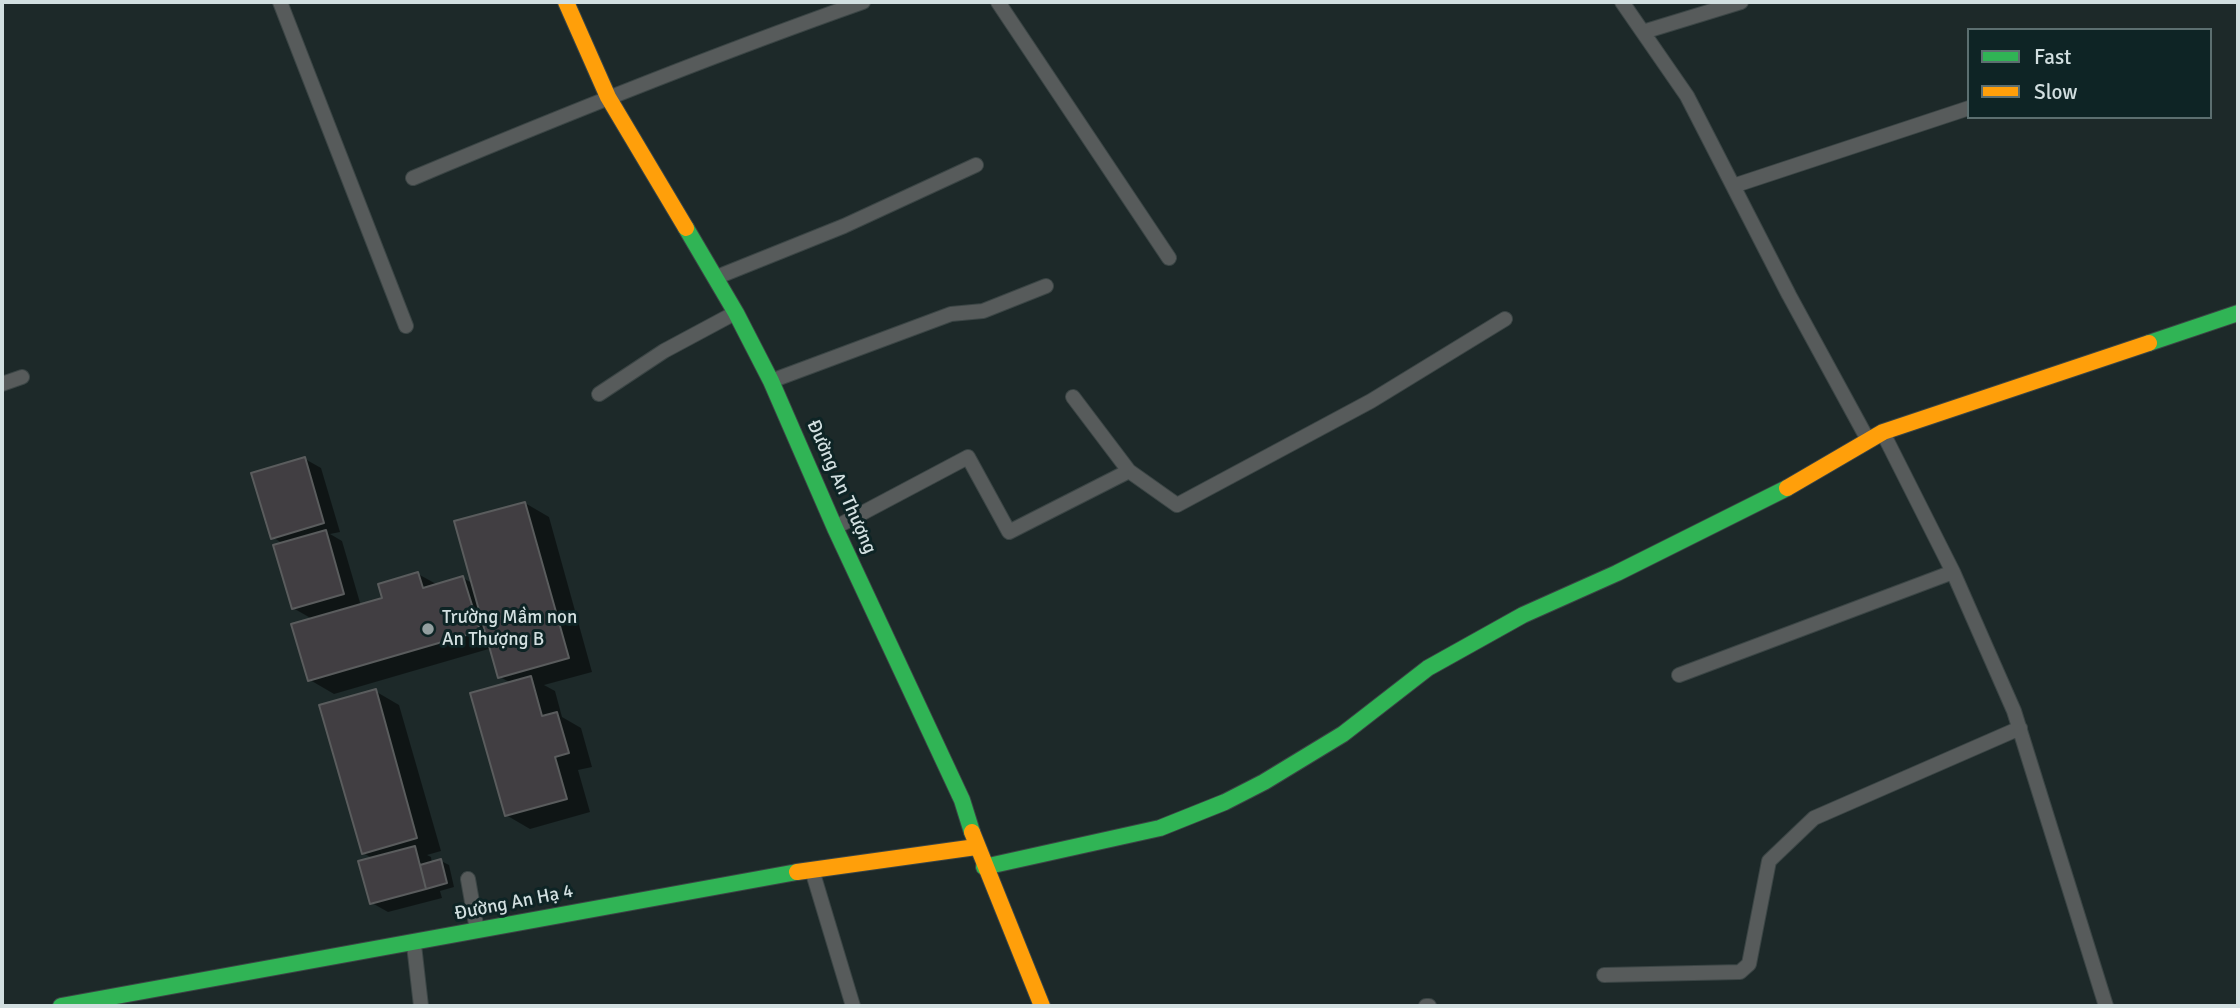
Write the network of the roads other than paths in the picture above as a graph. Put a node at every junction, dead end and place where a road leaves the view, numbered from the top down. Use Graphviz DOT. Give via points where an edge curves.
graph roads {
  1 [pos="280,2"];
  2 [pos="566,2"];
  3 [pos="863,2"];
  4 [pos="998,2"];
  5 [pos="1622,2"];
  6 [pos="1741,2"];
  7 [pos="1643,32"];
  8 [pos="608,97"];
  9 [pos="1967,109"];
  10 [pos="976,165"];
  11 [pos="412,178"];
  12 [pos="1733,187"];
  13 [pos="1169,258"];
  14 [pos="715,277"];
  15 [pos="1046,286"];
  16 [pos="736,313"];
  17 [pos="2238,313"];
  18 [pos="1506,319"];
  19 [pos="406,326"];
  20 [pos="22,377"];
  21 [pos="771,381"];
  22 [pos="2,384"];
  23 [pos="599,394"];
  24 [pos="1073,397"];
  25 [pos="1883,432"];
  26 [pos="1869,442"];
  27 [pos="1129,471"];
  28 [pos="835,528"];
  29 [pos="1952,572"];
  30 [pos="1679,675"];
  31 [pos="2020,727"];
  32 [pos="976,847"];
  33 [pos="985,867"];
  34 [pos="812,869"];
  35 [pos="468,879"];
  36 [pos="477,931"];
  37 [pos="414,943"];
  38 [pos="1604,975"];
  39 [pos="61,1006"];
  40 [pos="421,1006"];
  41 [pos="853,1006"];
  42 [pos="1042,1006"];
  43 [pos="2106,1006"];
  1 -- 19 [label="lane"];
  2 -- 8 [label="street, Đường An Thượng"];
  3 -- 8 [label="lane"];
  4 -- 13 [label="lane"];
  5 -- 7 [label="lane"];
  6 -- 7 [label="lane"];
  7 -- 12 [label="lane" via="1687,96"];
  8 -- 11 [label="lane"];
  8 -- 14 [label="street, Đường An Thượng"];
  9 -- 12 [label="lane"];
  10 -- 14 [label="lane" via="844,226"];
  12 -- 26 [label="lane"];
  14 -- 16 [label="street, Đường An Thượng"];
  15 -- 21 [label="lane" via="984,312 951,314"];
  16 -- 21 [label="street, Đường An Thượng"];
  16 -- 23 [label="lane" via="664,351"];
  17 -- 25 [label="street"];
  18 -- 27 [label="lane" via="1371,401 1177,505"];
  20 -- 22 [label="lane"];
  21 -- 28 [label="street, Đường An Thượng"];
  24 -- 27 [label="lane"];
  25 -- 26 [label="street"];
  25 -- 29 [label="lane"];
  26 -- 33 [label="street" via="1769,498 1511,622 1428,668 1343,734 1225,802 1160,828"];
  27 -- 28 [label="lane" via="1009,532 968,457"];
  28 -- 32 [label="street, Đường An Thượng" via="962,800"];
  29 -- 30 [label="lane"];
  29 -- 31 [label="lane"];
  31 -- 38 [label="lane" via="1814,818 1769,861 1749,964 1740,972"];
  31 -- 43 [label="lane"];
  32 -- 33 [label="street, Đường An Thượng"];
  32 -- 34 [label="street, Đường An Hạ 4"];
  33 -- 42 [label="street, Đường An Thượng"];
  34 -- 36 [label="street, Đường An Hạ 4"];
  34 -- 41 [label="lane"];
  35 -- 36 [label="lane"];
  36 -- 37 [label="street, Đường An Hạ 4"];
  37 -- 39 [label="street, Đường An Hạ 4"];
  37 -- 40 [label="lane"];
}
